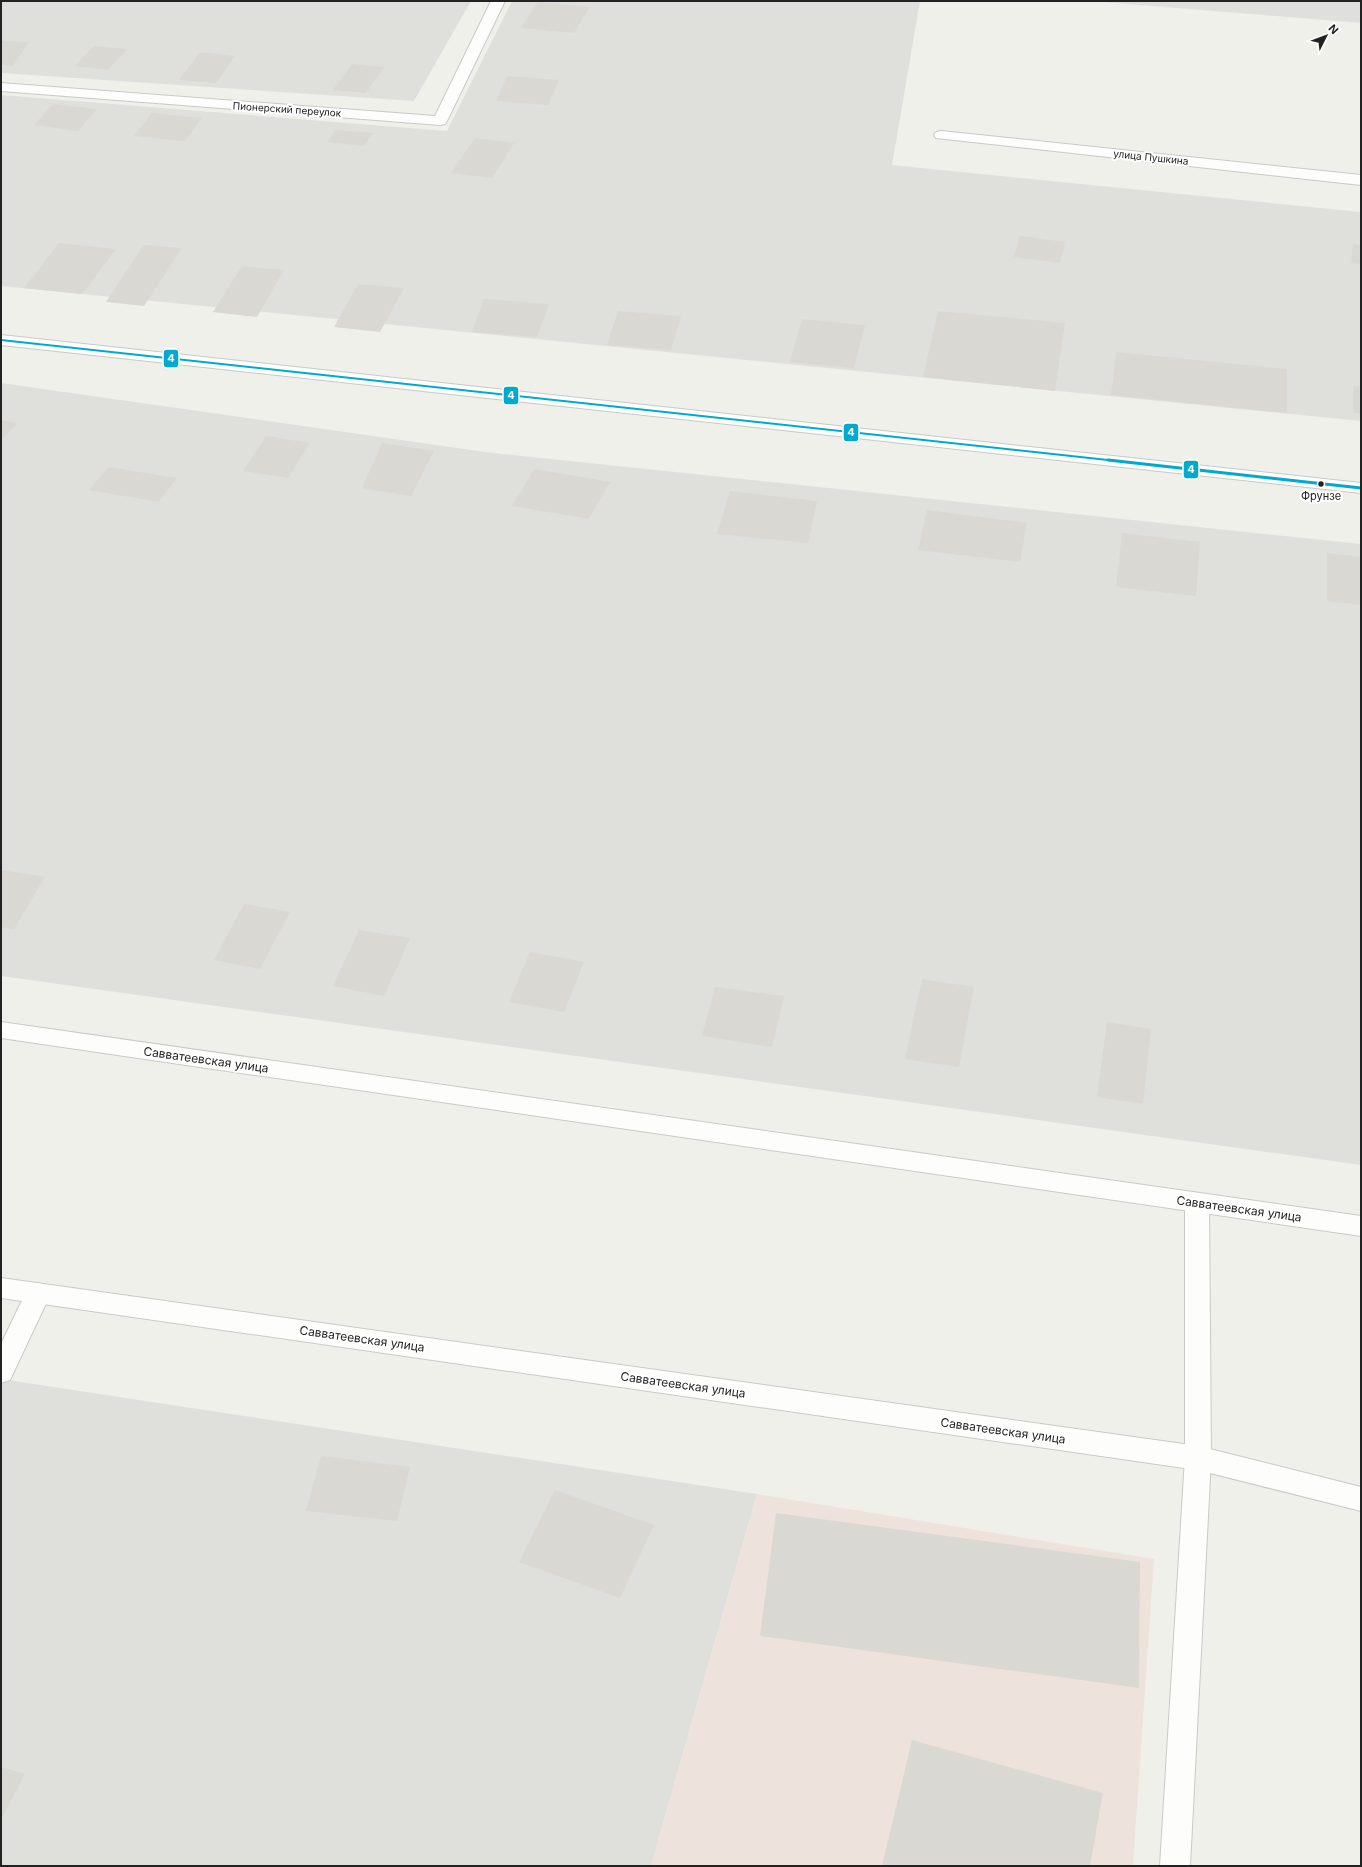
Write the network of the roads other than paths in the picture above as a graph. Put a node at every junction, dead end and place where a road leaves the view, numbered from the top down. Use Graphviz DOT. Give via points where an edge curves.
graph roads {
  1 [pos="498,1"];
  2 [pos="1,87"];
  3 [pos="941,135"];
  4 [pos="1361,180"];
  5 [pos="1,340"];
  6 [pos="1361,488"];
  7 [pos="1,1030"];
  8 [pos="1197,1203"];
  9 [pos="1361,1226"];
  10 [pos="1,1288"];
  11 [pos="38,1293"];
  12 [pos="1,1372"];
  13 [pos="1198,1458"];
  14 [pos="1361,1499"];
  15 [pos="1175,1866"];
  1 -- 2 [label="street, Пионерский переулок" via="440,121"];
  3 -- 4 [label="street, улица Пушкина"];
  5 -- 6 [label="street"];
  7 -- 8 [label="street, Савватеевская улица"];
  8 -- 9 [label="street, Савватеевская улица"];
  8 -- 13 [label="street"];
  10 -- 11 [label="street, Савватеевская улица"];
  11 -- 12 [label="street"];
  11 -- 13 [label="street, Савватеевская улица"];
  13 -- 14 [label="street, Савватеевская улица"];
  13 -- 15 [label="street"];
}
